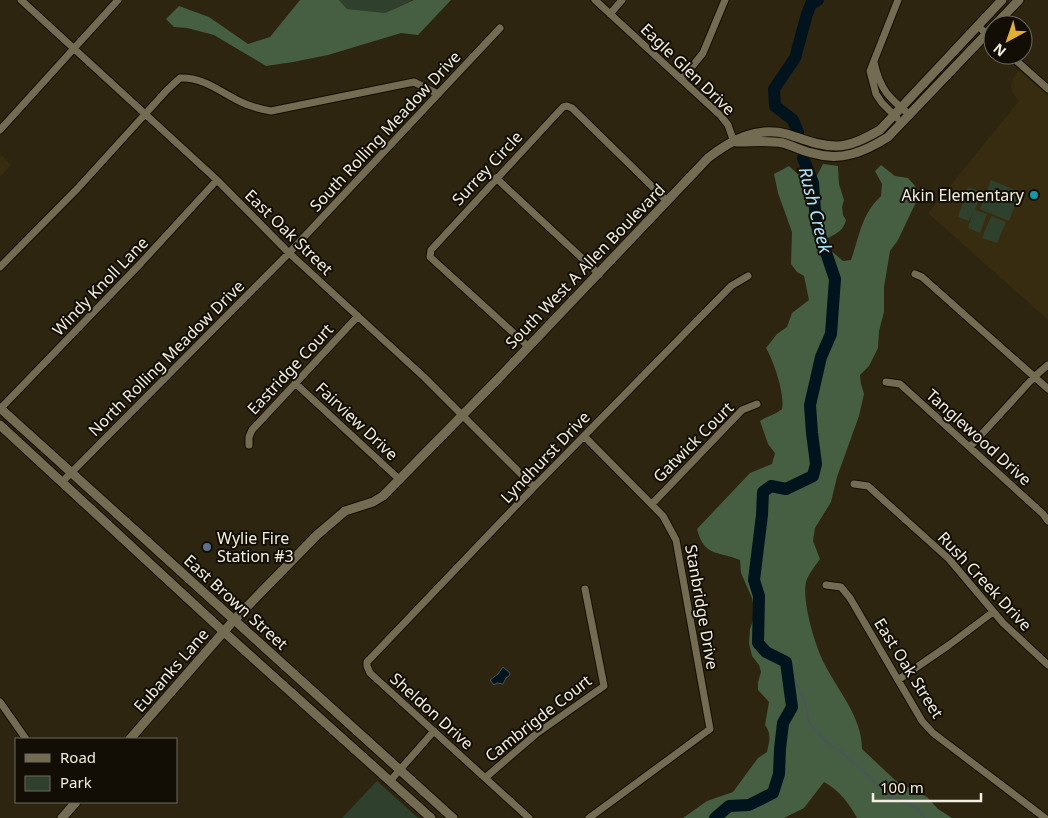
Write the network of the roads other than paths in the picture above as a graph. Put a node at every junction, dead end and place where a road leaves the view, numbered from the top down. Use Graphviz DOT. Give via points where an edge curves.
graph roads {
  1 [pos="21,0"];
  2 [pos="118,0"];
  3 [pos="595,0"];
  4 [pos="622,0"];
  5 [pos="725,0"];
  6 [pos="898,0"];
  7 [pos="1002,0"];
  8 [pos="1018,0"];
  9 [pos="610,14"];
  10 [pos="1006,15"];
  11 [pos="978,26"];
  12 [pos="500,28"];
  13 [pos="983,28"];
  14 [pos="983,41"];
  15 [pos="74,48"];
  16 [pos="874,62"];
  17 [pos="1021,65"];
  18 [pos="682,80"];
  19 [pos="1048,89"];
  20 [pos="438,94"];
  21 [pos="902,108"];
  22 [pos="146,115"];
  23 [pos="910,115"];
  24 [pos="894,116"];
  25 [pos="903,122"];
  26 [pos="0,130"];
  27 [pos="734,142"];
  28 [pos="496,178"];
  29 [pos="217,180"];
  30 [pos="667,201"];
  31 [pos="289,253"];
  32 [pos="0,267"];
  33 [pos="599,274"];
  34 [pos="915,274"];
  35 [pos="748,276"];
  36 [pos="358,316"];
  37 [pos="529,346"];
  38 [pos="1048,365"];
  39 [pos="1034,377"];
  40 [pos="886,382"];
  41 [pos="295,383"];
  42 [pos="1048,389"];
  43 [pos="757,404"];
  44 [pos="0,409"];
  45 [pos="462,416"];
  46 [pos="0,425"];
  47 [pos="584,436"];
  48 [pos="249,445"];
  49 [pos="970,447"];
  50 [pos="71,473"];
  51 [pos="400,480"];
  52 [pos="62,482"];
  53 [pos="854,484"];
  54 [pos="534,487"];
  55 [pos="652,504"];
  56 [pos="1048,521"];
  57 [pos="826,585"];
  58 [pos="585,589"];
  59 [pos="993,612"];
  60 [pos="234,620"];
  61 [pos="224,632"];
  62 [pos="367,662"];
  63 [pos="1047,663"];
  64 [pos="898,680"];
  65 [pos="0,702"];
  66 [pos="434,731"];
  67 [pos="25,738"];
  68 [pos="131,738"];
  69 [pos="400,770"];
  70 [pos="485,778"];
  71 [pos="390,781"];
  72 [pos="72,803"];
  73 [pos="62,818"];
  74 [pos="431,818"];
  75 [pos="453,818"];
  76 [pos="529,818"];
  77 [pos="589,818"];
  78 [pos="1045,818"];
  1 -- 15 [label="street, East Oak Street"];
  2 -- 15 [label="street"];
  3 -- 9 [label="street, Eagle Glen Drive"];
  4 -- 9 [label="street"];
  5 -- 18 [label="street" via="703,52"];
  6 -- 16 [label="street"];
  7 -- 11 [label="street, South West A Allen Boulevard"];
  8 -- 10 [label="street"];
  9 -- 18 [label="street, Eagle Glen Drive"];
  11 -- 13 [label="street"];
  11 -- 21 [label="street, South West A Allen Boulevard"];
  12 -- 20 [label="street, South Rolling Meadow Drive"];
  14 -- 23 [label="street"];
  15 -- 22 [label="street, East Oak Street"];
  15 -- 26 [label="street"];
  16 -- 21 [label="street" via="883,90"];
  16 -- 24 [label="street" via="870,71 876,94"];
  17 -- 19 [label="street"];
  18 -- 27 [label="street, Eagle Glen Drive" via="721,116"];
  20 -- 22 [label="street" via="414,82 271,111 240,102 192,78 180,78"];
  20 -- 31 [label="street, South Rolling Meadow Drive"];
  21 -- 23 [label="street"];
  21 -- 24 [label="street, South West A Allen Boulevard"];
  22 -- 29 [label="street, East Oak Street"];
  22 -- 32 [label="street"];
  23 -- 25 [label="street"];
  24 -- 25 [label="street"];
  24 -- 27 [label="street, South West A Allen Boulevard" via="866,138 837,146 773,132 752,133"];
  25 -- 27 [label="street" via="888,137 871,147 841,157 828,157 784,144"];
  27 -- 30 [label="street, South West A Allen Boulevard" via="708,158"];
  28 -- 30 [label="street, Surrey Circle" via="567,106"];
  28 -- 33 [label="street"];
  28 -- 37 [label="street, Surrey Circle" via="436,244 430,257"];
  29 -- 31 [label="street, East Oak Street"];
  29 -- 44 [label="street, Windy Knoll Lane"];
  30 -- 33 [label="street, South West A Allen Boulevard"];
  31 -- 36 [label="street, East Oak Street"];
  31 -- 50 [label="street, North Rolling Meadow Drive"];
  33 -- 37 [label="street, South West A Allen Boulevard"];
  34 -- 39 [label="street"];
  35 -- 47 [label="street, Lyndhurst Drive" via="732,286"];
  36 -- 41 [label="street, Eastridge Court"];
  36 -- 45 [label="street, East Oak Street"];
  37 -- 45 [label="street, South West A Allen Boulevard"];
  38 -- 39 [label="street"];
  39 -- 42 [label="street"];
  39 -- 49 [label="street"];
  40 -- 49 [label="street, Tanglewood Drive" via="900,384"];
  41 -- 48 [label="street, Eastridge Court" via="252,430"];
  41 -- 51 [label="street, Fairview Drive"];
  43 -- 55 [label="street, Gatwick Court" via="742,410"];
  44 -- 50 [label="street, East Brown Street"];
  45 -- 51 [label="street, South West A Allen Boulevard"];
  45 -- 54 [label="street, East Oak Street"];
  46 -- 52 [label="street, East Brown Street"];
  47 -- 54 [label="street, Lyndhurst Drive"];
  47 -- 55 [label="street, Stanbridge Drive"];
  49 -- 56 [label="street, Tanglewood Drive"];
  50 -- 52 [label="street, North Rolling Meadow Drive"];
  50 -- 60 [label="street, East Brown Street"];
  51 -- 60 [label="street, Eubanks Lane" via="383,496 345,511 332,521"];
  52 -- 61 [label="street, East Brown Street"];
  53 -- 59 [label="street, Rush Creek Drive" via="868,486 936,547"];
  54 -- 62 [label="street, Lyndhurst Drive"];
  55 -- 77 [label="street, Stanbridge Drive" via="676,540 710,728"];
  57 -- 64 [label="street, East Oak Street" via="841,587 850,598"];
  58 -- 70 [label="street, Cambrigde Court" via="604,686 536,734"];
  59 -- 63 [label="street, Rush Creek Drive"];
  59 -- 64 [label="street"];
  60 -- 61 [label="street, Eubanks Lane"];
  60 -- 69 [label="street, East Brown Street"];
  61 -- 68 [label="street, Eubanks Lane"];
  61 -- 71 [label="street, East Brown Street"];
  62 -- 66 [label="street, Sheldon Drive" via="370,673"];
  64 -- 78 [label="street, East Oak Street" via="922,721 933,733"];
  65 -- 67 [label="street"];
  66 -- 69 [label="street"];
  66 -- 70 [label="street, Sheldon Drive"];
  69 -- 71 [label="street"];
  69 -- 75 [label="street, East Brown Street"];
  70 -- 76 [label="street, Sheldon Drive"];
  71 -- 74 [label="street, East Brown Street"];
  72 -- 73 [label="street"];
}
